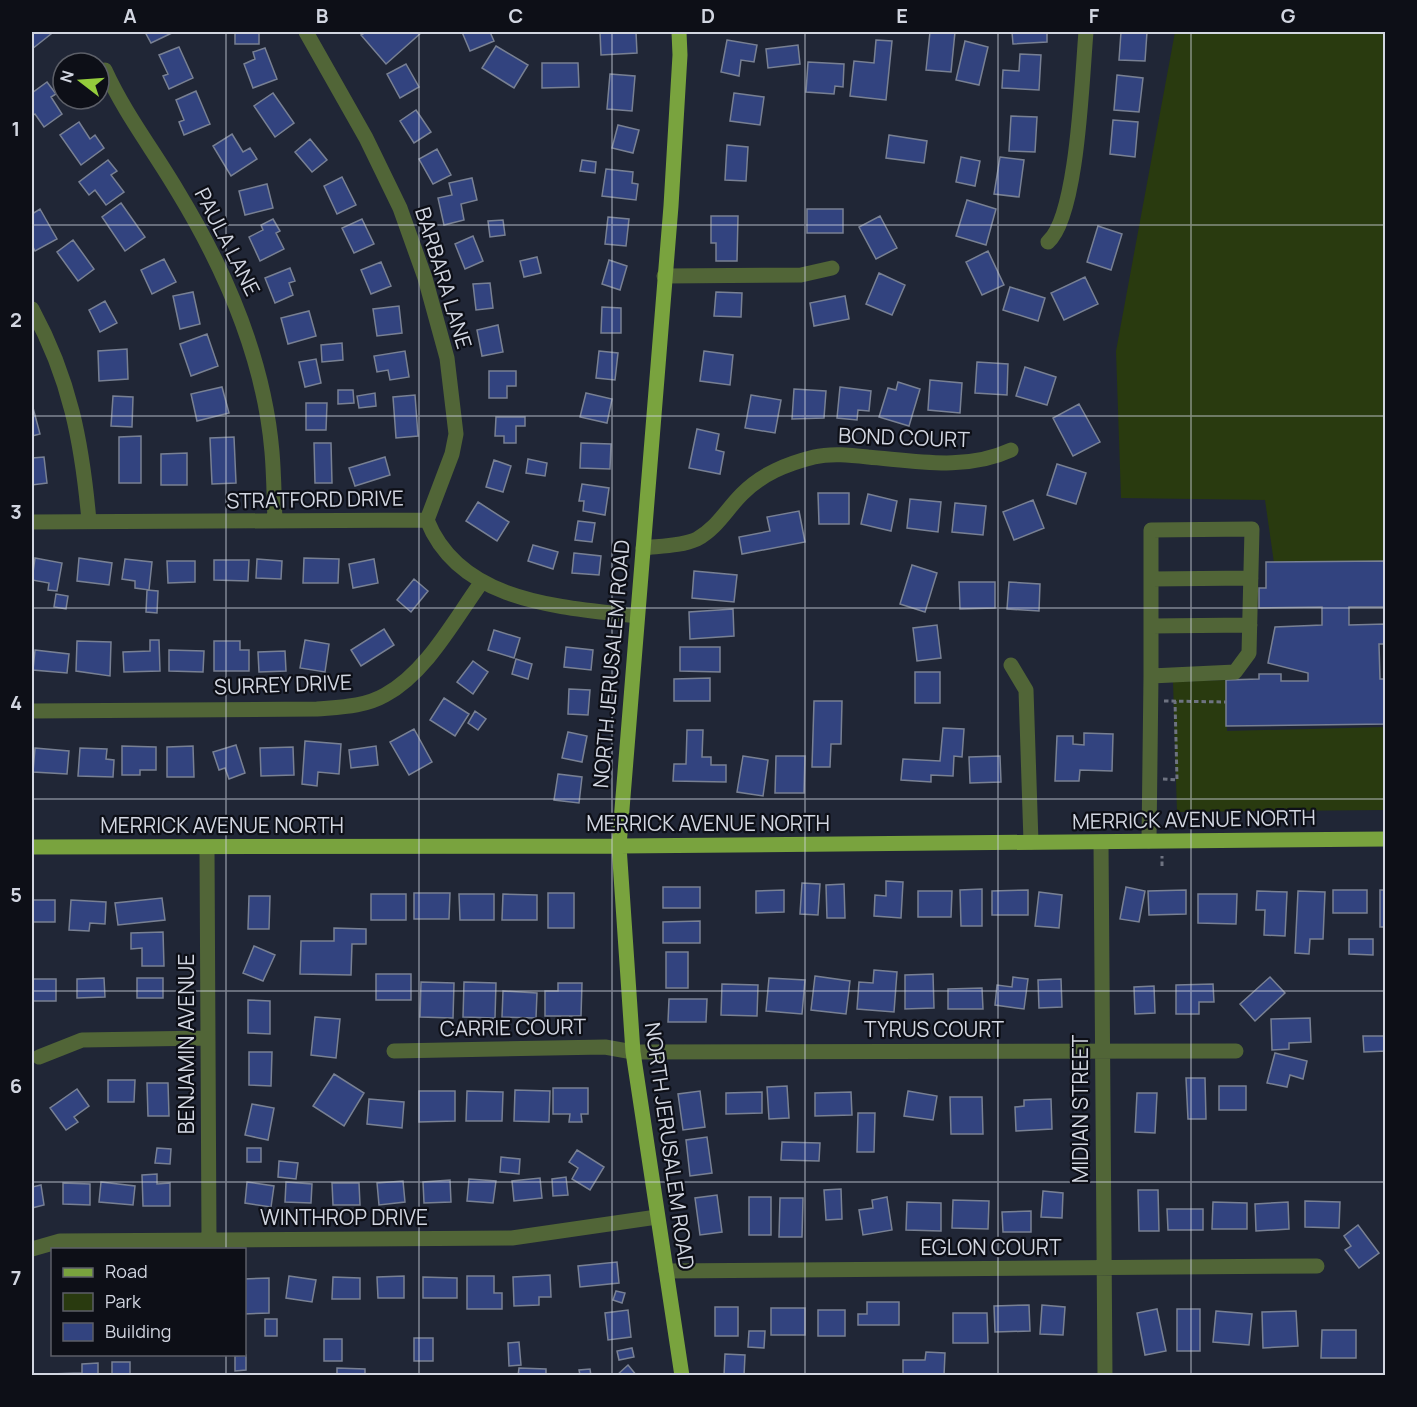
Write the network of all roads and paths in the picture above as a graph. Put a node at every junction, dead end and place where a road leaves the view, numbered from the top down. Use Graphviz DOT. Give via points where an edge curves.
graph roads {
  1 [pos="306,32"];
  2 [pos="679,32"];
  3 [pos="1086,32"];
  4 [pos="111,84"];
  5 [pos="1048,243"];
  6 [pos="832,268"];
  7 [pos="664,276"];
  8 [pos="32,309"];
  9 [pos="1011,450"];
  10 [pos="275,520"];
  11 [pos="427,520"];
  12 [pos="89,521"];
  13 [pos="32,522"];
  14 [pos="643,548"];
  15 [pos="1251,578"];
  16 [pos="1151,579"];
  17 [pos="481,583"];
  18 [pos="637,616"];
  19 [pos="1250,625"];
  20 [pos="1151,626"];
  21 [pos="1011,665"];
  22 [pos="1151,676"];
  23 [pos="1159,701"];
  24 [pos="1175,701"];
  25 [pos="1226,702"];
  26 [pos="32,711"];
  27 [pos="1161,790"];
  28 [pos="1386,839"];
  29 [pos="1156,841"];
  30 [pos="1031,842"];
  31 [pos="1101,842"];
  32 [pos="619,846"];
  33 [pos="207,847"];
  34 [pos="32,848"];
  35 [pos="1162,866"];
  36 [pos="208,1038"];
  37 [pos="1102,1050"];
  38 [pos="394,1051"];
  39 [pos="1236,1051"];
  40 [pos="633,1052"];
  41 [pos="39,1057"];
  42 [pos="657,1217"];
  43 [pos="209,1240"];
  44 [pos="32,1249"];
  45 [pos="1317,1266"];
  46 [pos="1103,1268"];
  47 [pos="666,1271"];
  48 [pos="682,1376"];
  49 [pos="1105,1376"];
  1 -- 11 [label="street, BARBARA LANE" via="400,208 447,358 456,434"];
  2 -- 7 [label="main road, NORTH JERUSALEM ROAD"];
  3 -- 5 [label="street" via="1070,187 1062,223"];
  4 -- 10 [label="street, PAULA LANE" via="121,106 178,191 227,281 249,341 263,397 272,450"];
  6 -- 7 [label="street" via="801,275"];
  7 -- 14 [label="main road, NORTH JERUSALEM ROAD"];
  8 -- 12 [label="street" via="51,345 76,421"];
  9 -- 14 [label="street, BOND COURT" via="992,459 946,463 845,454 817,456 764,476 742,494 718,524 696,539"];
  10 -- 11 [label="street, STRATFORD DRIVE"];
  10 -- 12 [label="street, STRATFORD DRIVE"];
  11 -- 17 [label="street, STRATFORD DRIVE" via="445,551"];
  12 -- 13 [label="street, STRATFORD DRIVE"];
  14 -- 18 [label="main road, NORTH JERUSALEM ROAD"];
  15 -- 16 [label="street"];
  15 -- 16 [label="street" via="1251,530 1151,530"];
  15 -- 19 [label="street"];
  16 -- 20 [label="street"];
  17 -- 18 [label="street, STRATFORD DRIVE" via="538,604"];
  17 -- 26 [label="street, SURREY DRIVE" via="407,680 384,696 356,706"];
  18 -- 32 [label="main road, NORTH JERUSALEM ROAD"];
  19 -- 20 [label="street"];
  19 -- 22 [label="street" via="1249,653 1235,672"];
  20 -- 22 [label="street"];
  21 -- 30 [label="street" via="1026,690"];
  22 -- 29 [label="street"];
  23 -- 24 [label="path"];
  24 -- 25 [label="path"];
  24 -- 27 [label="path" via="1177,780 1161,779"];
  28 -- 29 [label="main road, MERRICK AVENUE NORTH"];
  29 -- 31 [label="main road, MERRICK AVENUE NORTH"];
  29 -- 35 [label="path"];
  30 -- 31 [label="main road, MERRICK AVENUE NORTH"];
  30 -- 32 [label="main road, MERRICK AVENUE NORTH"];
  31 -- 37 [label="street, MIDIAN STREET"];
  32 -- 33 [label="main road, MERRICK AVENUE NORTH"];
  32 -- 40 [label="main road, NORTH JERUSALEM ROAD"];
  33 -- 34 [label="main road, MERRICK AVENUE NORTH"];
  33 -- 36 [label="street, BENJAMIN AVENUE"];
  36 -- 41 [label="street" via="82,1040"];
  36 -- 43 [label="street, BENJAMIN AVENUE"];
  37 -- 39 [label="street, TYRUS COURT"];
  37 -- 40 [label="street, TYRUS COURT"];
  37 -- 46 [label="street, MIDIAN STREET"];
  38 -- 40 [label="street, CARRIE COURT" via="604,1047"];
  40 -- 42 [label="main road, NORTH JERUSALEM ROAD"];
  42 -- 43 [label="street, WINTHROP DRIVE" via="513,1238"];
  42 -- 47 [label="main road, NORTH JERUSALEM ROAD"];
  43 -- 44 [label="street, WINTHROP DRIVE" via="60,1241"];
  45 -- 46 [label="street, EGLON COURT"];
  46 -- 47 [label="street, EGLON COURT"];
  46 -- 49 [label="street, MIDIAN STREET"];
  47 -- 48 [label="main road, NORTH JERUSALEM ROAD"];
}
